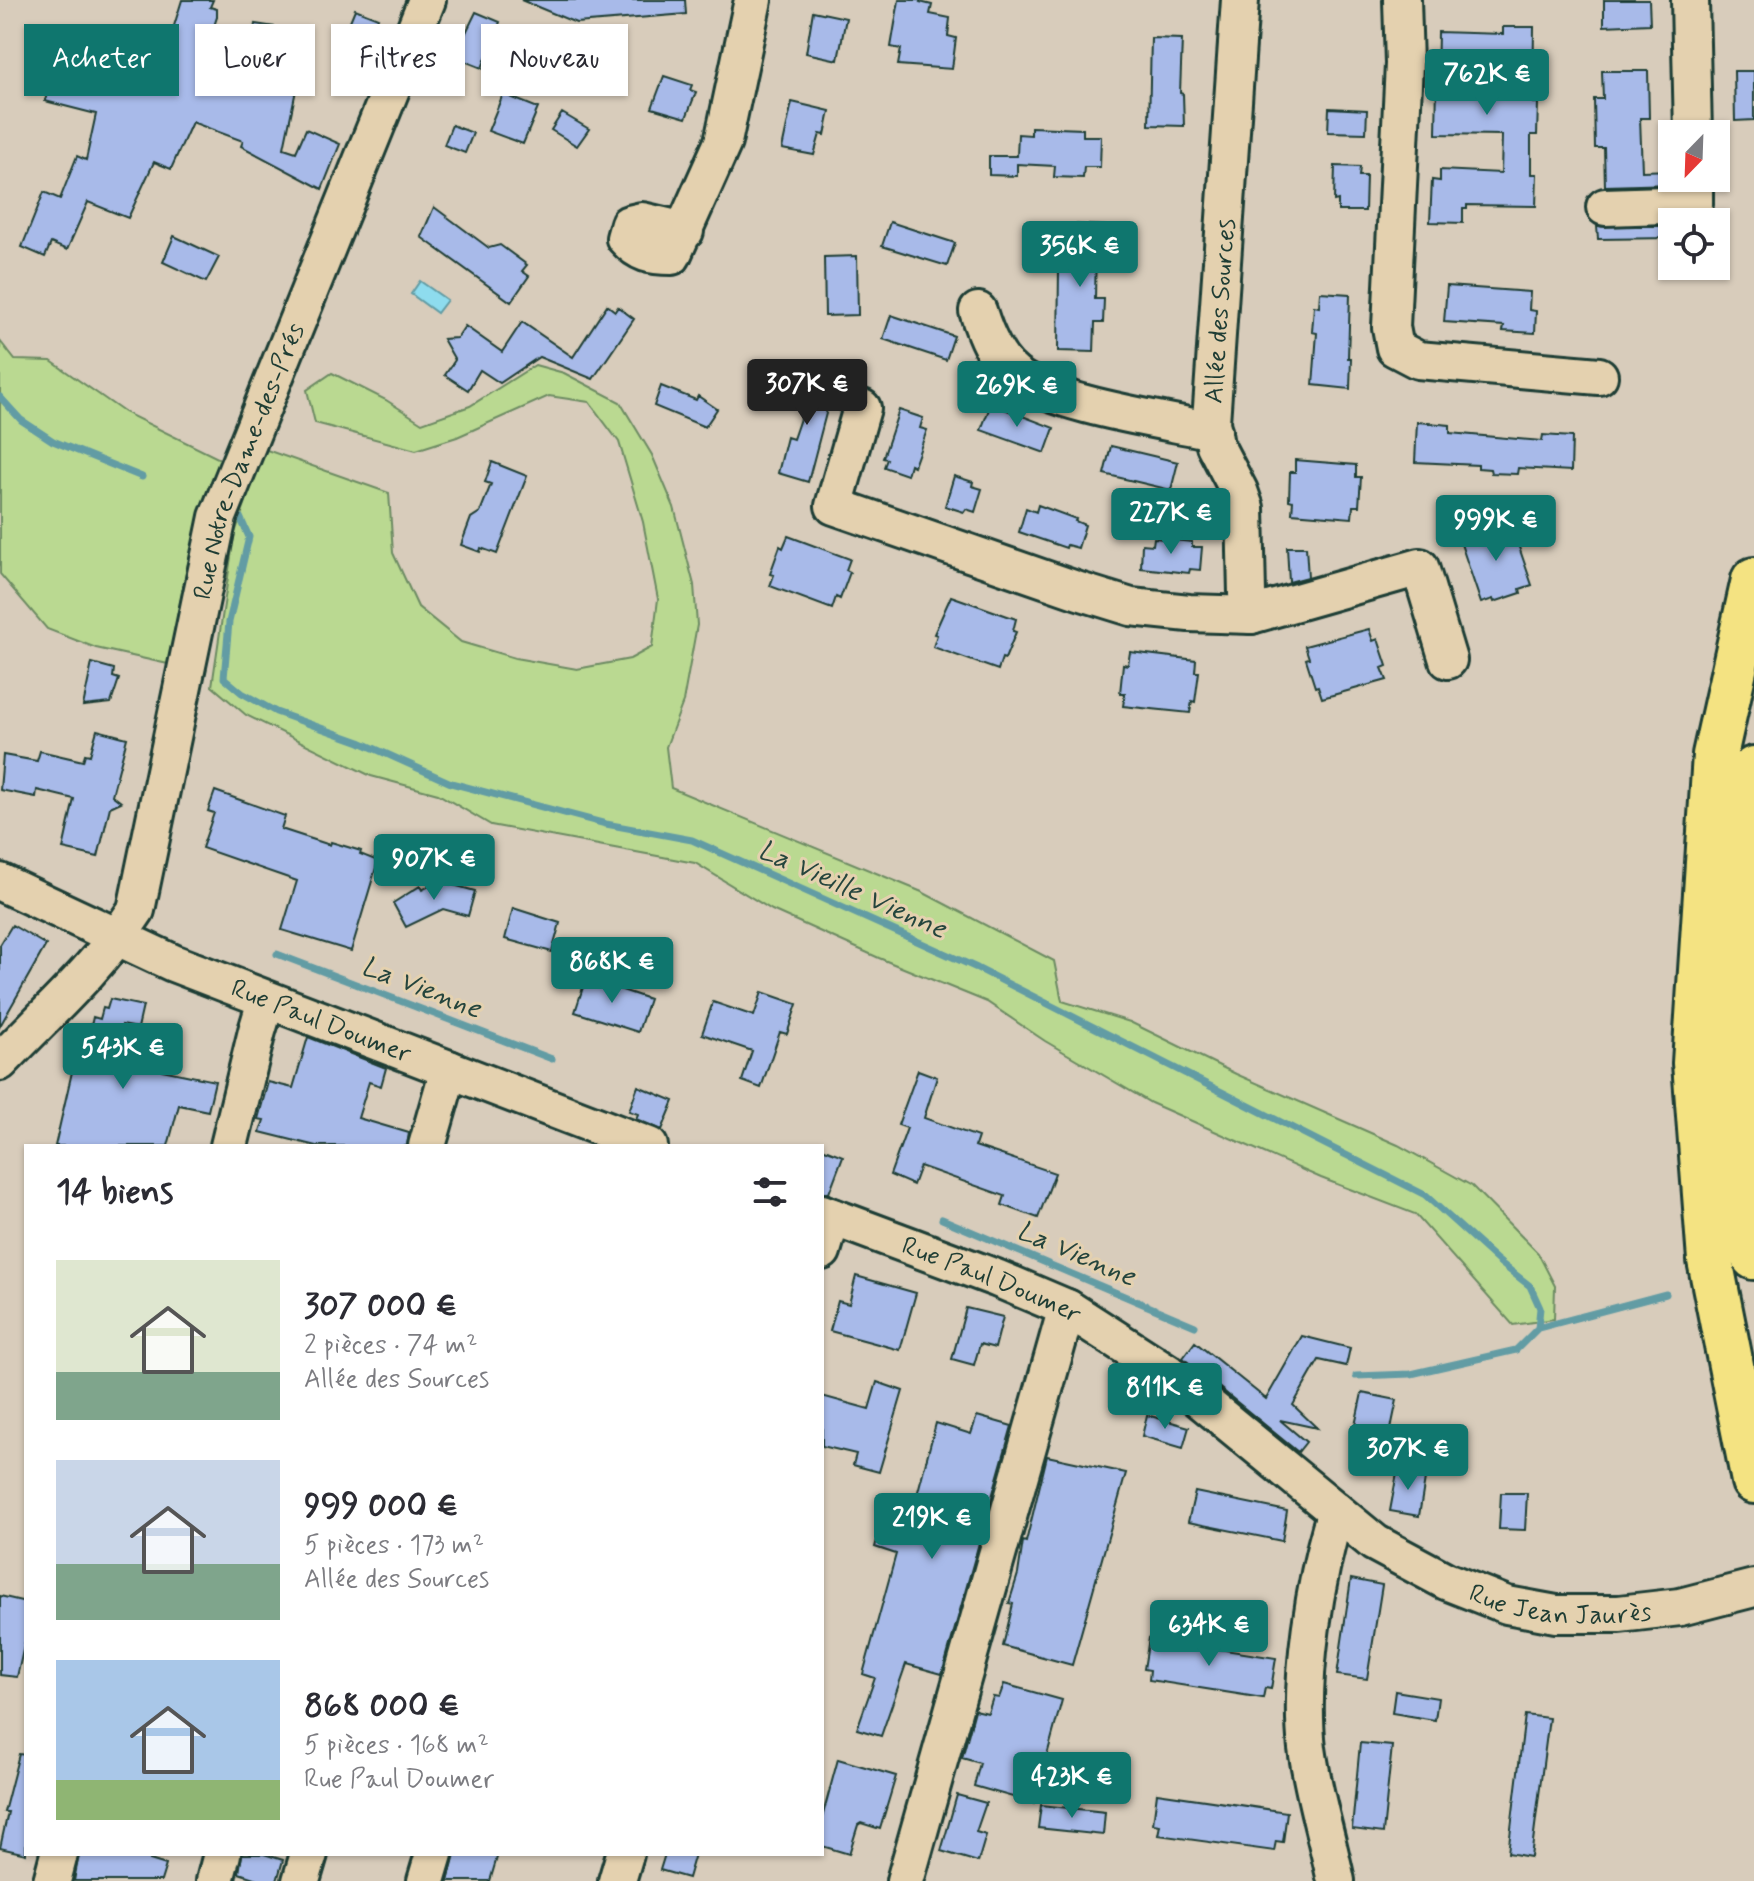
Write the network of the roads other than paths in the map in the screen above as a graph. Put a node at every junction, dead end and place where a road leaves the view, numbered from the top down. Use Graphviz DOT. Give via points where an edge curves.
graph roads {
  1 [pos="427,0"];
  2 [pos="753,0"];
  3 [pos="1240,0"];
  4 [pos="1402,0"];
  5 [pos="1690,0"];
  6 [pos="1693,120"];
  7 [pos="1694,192"];
  8 [pos="1605,207"];
  9 [pos="685,231"];
  10 [pos="978,311"];
  11 [pos="1599,376"];
  12 [pos="862,408"];
  13 [pos="1213,431"];
  14 [pos="1754,580"];
  15 [pos="1251,615"];
  16 [pos="1448,660"];
  17 [pos="1754,769"];
  18 [pos="0,882"];
  19 [pos="118,937"];
  20 [pos="266,1001"];
  21 [pos="0,1062"];
  22 [pos="449,1069"];
  23 [pos="230,1144"];
  24 [pos="428,1144"];
  25 [pos="644,1144"];
  26 [pos="827,1215"];
  27 [pos="824,1237"];
  28 [pos="1754,1257"];
  29 [pos="1067,1308"];
  30 [pos="1754,1481"];
  31 [pos="1336,1511"];
  32 [pos="1375,1543"];
  33 [pos="1754,1588"];
  34 [pos="58,1856"];
  35 [pos="221,1856"];
  36 [pos="308,1856"];
  37 [pos="433,1856"];
  38 [pos="624,1856"];
  39 [pos="52,1881"];
  40 [pos="215,1881"];
  41 [pos="301,1881"];
  42 [pos="426,1881"];
  43 [pos="617,1881"];
  44 [pos="905,1881"];
  45 [pos="1336,1881"];
  1 -- 19 [label="street, Rue Notre-Dame-des-Prés" via="218,517 136,910"];
  2 -- 9 [label="street" via="723,142"];
  3 -- 13 [label="street, Allée des Sources"];
  4 -- 11 [label="street" via="1404,64 1391,327 1395,348 1418,360"];
  5 -- 6 [label="street"];
  7 -- 8 [label="street" via="1694,204"];
  10 -- 13 [label="street" via="998,356 1016,375 1044,390"];
  12 -- 15 [label="street" via="834,506 1131,607"];
  13 -- 15 [label="street, Allée des Sources" via="1245,508"];
  14 -- 30 [label="highway" via="1715,755 1695,1063 1710,1260"];
  15 -- 16 [label="street" via="1420,567"];
  17 -- 28 [label="highway" via="1743,873 1738,1075"];
  18 -- 19 [label="street, Rue Paul Doumer"];
  19 -- 20 [label="street, Rue Paul Doumer"];
  19 -- 21 [label="street, Rue Notre-Dame-des-Prés"];
  20 -- 22 [label="street, Rue Paul Doumer"];
  20 -- 23 [label="street"];
  22 -- 24 [label="street"];
  22 -- 25 [label="street, Rue Paul Doumer"];
  26 -- 27 [label="street"];
  26 -- 29 [label="street, Rue Paul Doumer"];
  29 -- 31 [label="street, Rue Paul Doumer" via="1168,1373"];
  29 -- 44 [label="street"];
  31 -- 32 [label="street, Rue Paul Doumer"];
  31 -- 45 [label="street" via="1307,1652 1305,1703 1307,1749"];
  32 -- 33 [label="street, Rue Jean Jaurès" via="1446,1581 1507,1605 1556,1614 1680,1607"];
  34 -- 39 [label="street"];
  35 -- 40 [label="street"];
  36 -- 41 [label="street"];
  37 -- 42 [label="street"];
  38 -- 43 [label="street"];
}
